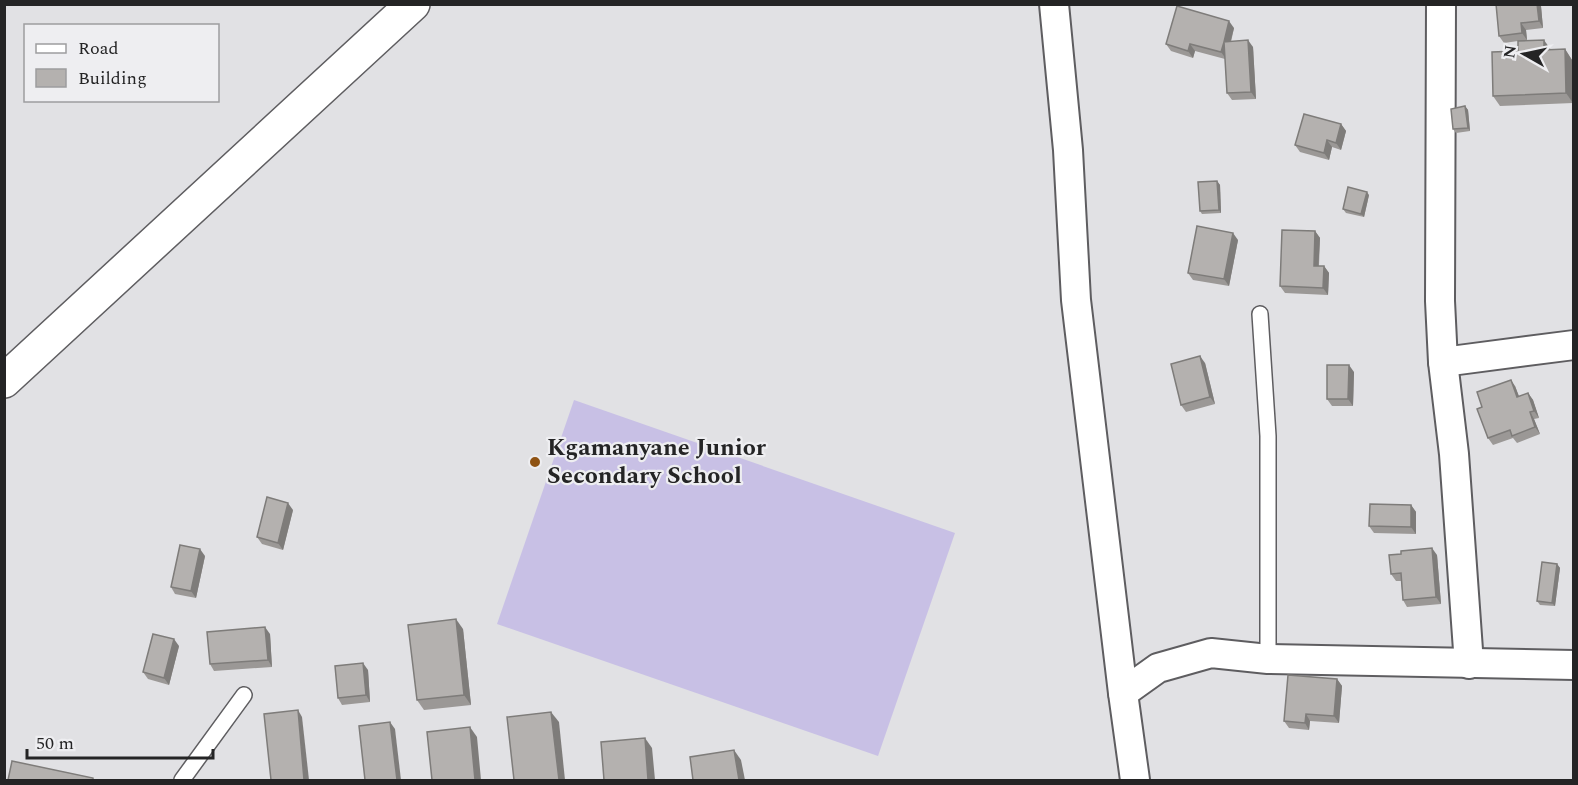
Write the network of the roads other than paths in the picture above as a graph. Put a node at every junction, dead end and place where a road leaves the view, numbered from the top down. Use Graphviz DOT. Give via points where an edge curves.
graph roads {
  1 [pos="412,4"];
  2 [pos="1054,4"];
  3 [pos="1441,4"];
  4 [pos="1260,314"];
  5 [pos="1574,345"];
  6 [pos="1443,362"];
  7 [pos="4,381"];
  8 [pos="1268,659"];
  9 [pos="1469,664"];
  10 [pos="1574,665"];
  11 [pos="1123,693"];
  12 [pos="244,695"];
  13 [pos="182,780"];
  14 [pos="1135,780"];
  1 -- 7 [label="street"];
  2 -- 11 [label="street" via="1068,150 1076,300"];
  3 -- 6 [label="street" via="1439,213"];
  4 -- 8 [label="lane" via="1268,436"];
  5 -- 6 [label="street"];
  6 -- 9 [label="street" via="1454,454"];
  8 -- 9 [label="street"];
  8 -- 11 [label="street" via="1211,654 1158,668"];
  9 -- 10 [label="street"];
  11 -- 14 [label="street"];
  12 -- 13 [label="lane"];
}
